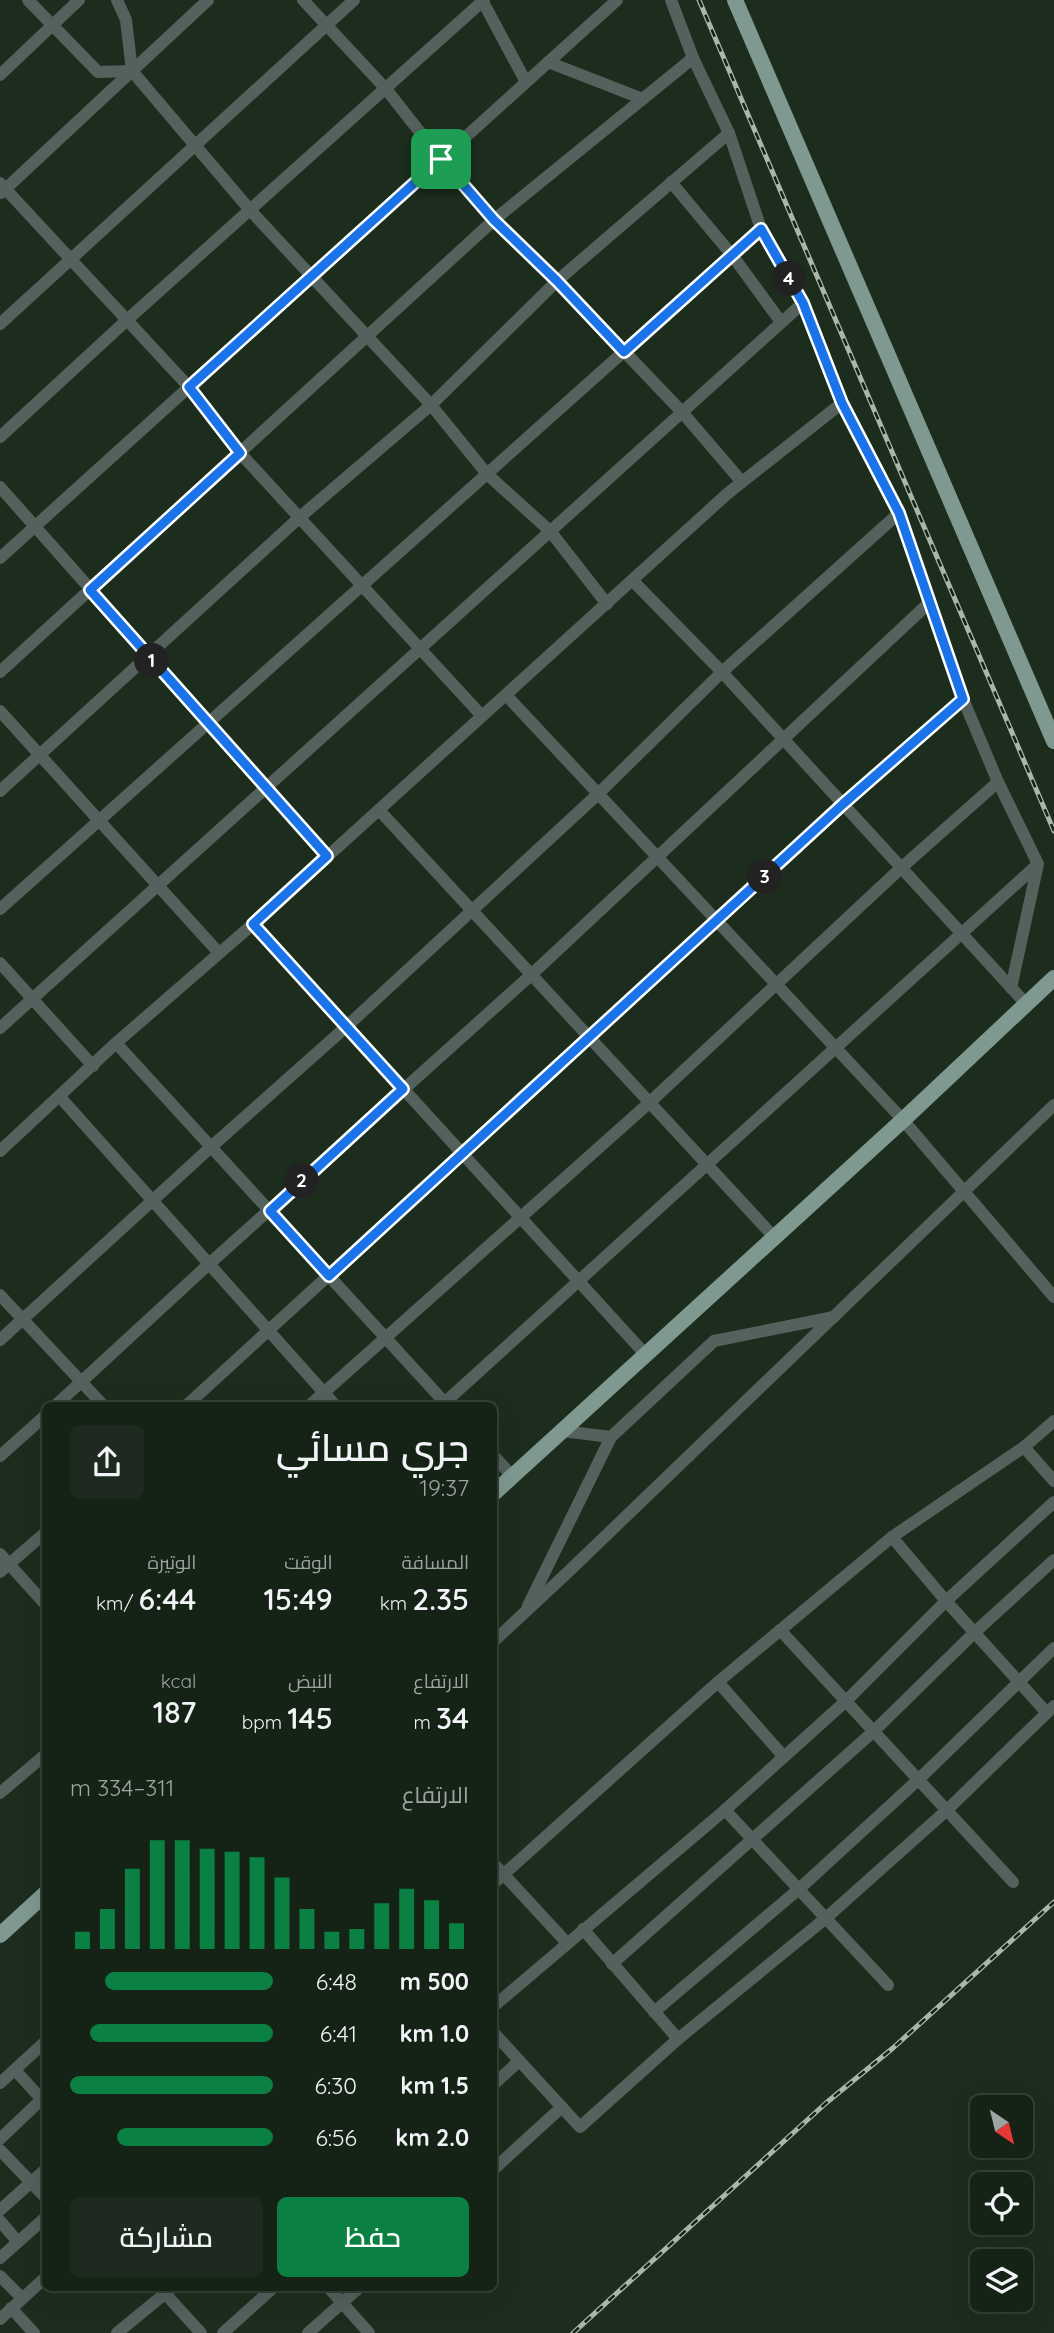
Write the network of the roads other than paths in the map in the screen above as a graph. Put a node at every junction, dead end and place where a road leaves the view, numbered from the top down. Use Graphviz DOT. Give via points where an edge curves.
graph roads {
  1 [pos="28,0"];
  2 [pos="79,0"];
  3 [pos="117,0"];
  4 [pos="208,0"];
  5 [pos="303,0"];
  6 [pos="354,0"];
  7 [pos="617,0"];
  8 [pos="671,0"];
  9 [pos="735,0"];
  10 [pos="483,1"];
  11 [pos="327,25"];
  12 [pos="51,26"];
  13 [pos="694,58"];
  14 [pos="548,62"];
  15 [pos="132,71"];
  16 [pos="0,75"];
  17 [pos="526,82"];
  18 [pos="386,89"];
  19 [pos="643,99"];
  20 [pos="729,133"];
  21 [pos="197,144"];
  22 [pos="441,159"];
  23 [pos="671,182"];
  24 [pos="2,188"];
  25 [pos="250,210"];
  26 [pos="494,220"];
  27 [pos="761,229"];
  28 [pos="732,255"];
  29 [pos="72,258"];
  30 [pos="310,277"];
  31 [pos="557,281"];
  32 [pos="803,303"];
  33 [pos="127,320"];
  34 [pos="781,323"];
  35 [pos="0,324"];
  36 [pos="367,337"];
  37 [pos="624,352"];
  38 [pos="189,387"];
  39 [pos="842,403"];
  40 [pos="430,405"];
  41 [pos="682,412"];
  42 [pos="0,437"];
  43 [pos="240,453"];
  44 [pos="488,474"];
  45 [pos="742,482"];
  46 [pos="0,487"];
  47 [pos="899,513"];
  48 [pos="300,517"];
  49 [pos="34,527"];
  50 [pos="550,531"];
  51 [pos="0,558"];
  52 [pos="633,581"];
  53 [pos="361,587"];
  54 [pos="90,590"];
  55 [pos="930,602"];
  56 [pos="607,604"];
  57 [pos="420,648"];
  58 [pos="148,656"];
  59 [pos="0,672"];
  60 [pos="722,672"];
  61 [pos="506,695"];
  62 [pos="963,699"];
  63 [pos="0,711"];
  64 [pos="482,716"];
  65 [pos="208,723"];
  66 [pos="783,739"];
  67 [pos="1054,741"];
  68 [pos="40,755"];
  69 [pos="998,782"];
  70 [pos="266,788"];
  71 [pos="0,791"];
  72 [pos="598,794"];
  73 [pos="843,804"];
  74 [pos="379,810"];
  75 [pos="99,821"];
  76 [pos="327,856"];
  77 [pos="658,858"];
  78 [pos="1038,864"];
  79 [pos="901,868"];
  80 [pos="158,885"];
  81 [pos="0,909"];
  82 [pos="472,911"];
  83 [pos="717,921"];
  84 [pos="253,924"];
  85 [pos="961,933"];
  86 [pos="219,953"];
  87 [pos="0,963"];
  88 [pos="531,975"];
  89 [pos="1054,978"];
  90 [pos="776,984"];
  91 [pos="1011,988"];
  92 [pos="32,999"];
  93 [pos="1027,1005"];
  94 [pos="346,1027"];
  95 [pos="0,1028"];
  96 [pos="589,1038"];
  97 [pos="116,1043"];
  98 [pos="836,1048"];
  99 [pos="93,1066"];
  100 [pos="403,1089"];
  101 [pos="60,1097"];
  102 [pos="649,1102"];
  103 [pos="1054,1105"];
  104 [pos="903,1119"];
  105 [pos="211,1147"];
  106 [pos="0,1151"];
  107 [pos="462,1153"];
  108 [pos="707,1165"];
  109 [pos="965,1193"];
  110 [pos="152,1200"];
  111 [pos="270,1211"];
  112 [pos="521,1218"];
  113 [pos="774,1237"];
  114 [pos="209,1264"];
  115 [pos="329,1276"];
  116 [pos="579,1281"];
  117 [pos="0,1295"];
  118 [pos="1054,1297"];
  119 [pos="835,1317"];
  120 [pos="22,1319"];
  121 [pos="268,1330"];
  122 [pos="386,1339"];
  123 [pos="0,1340"];
  124 [pos="646,1354"];
  125 [pos="82,1382"];
  126 [pos="324,1393"];
  127 [pos="59,1402"];
  128 [pos="100,1402"];
  129 [pos="190,1402"];
  130 [pos="314,1402"];
  131 [pos="332,1402"];
  132 [pos="443,1402"];
  133 [pos="447,1402"];
  134 [pos="42,1419"];
  135 [pos="1054,1421"];
  136 [pos="562,1431"];
  137 [pos="611,1437"];
  138 [pos="1024,1447"];
  139 [pos="0,1456"];
  140 [pos="497,1459"];
  141 [pos="512,1476"];
  142 [pos="1054,1481"];
  143 [pos="497,1490"];
  144 [pos="1054,1502"];
  145 [pos="42,1535"];
  146 [pos="892,1536"];
  147 [pos="1054,1560"];
  148 [pos="3,1563"];
  149 [pos="42,1601"];
  150 [pos="946,1601"];
  151 [pos="525,1612"];
  152 [pos="780,1630"];
  153 [pos="974,1633"];
  154 [pos="497,1638"];
  155 [pos="1054,1647"];
  156 [pos="718,1682"];
  157 [pos="1017,1682"];
  158 [pos="846,1701"];
  159 [pos="1050,1709"];
  160 [pos="874,1731"];
  161 [pos="42,1757"];
  162 [pos="784,1757"];
  163 [pos="919,1779"];
  164 [pos="0,1793"];
  165 [pos="725,1810"];
  166 [pos="947,1810"];
  167 [pos="754,1840"];
  168 [pos="498,1879"];
  169 [pos="1013,1882"];
  170 [pos="799,1889"];
  171 [pos="42,1902"];
  172 [pos="826,1918"];
  173 [pos="583,1929"];
  174 [pos="0,1935"];
  175 [pos="567,1943"];
  176 [pos="612,1964"];
  177 [pos="888,1984"];
  178 [pos="497,2003"];
  179 [pos="654,2012"];
  180 [pos="497,2036"];
  181 [pos="678,2039"];
  182 [pos="42,2047"];
  183 [pos="519,2061"];
  184 [pos="15,2070"];
  185 [pos="497,2081"];
  186 [pos="0,2083"];
  187 [pos="42,2099"];
  188 [pos="42,2103"];
  189 [pos="562,2108"];
  190 [pos="0,2139"];
  191 [pos="0,2150"];
  192 [pos="497,2166"];
  193 [pos="42,2172"];
  194 [pos="31,2182"];
  195 [pos="42,2194"];
  196 [pos="0,2210"];
  197 [pos="0,2221"];
  198 [pos="42,2221"];
  199 [pos="18,2242"];
  200 [pos="0,2258"];
  201 [pos="0,2276"];
  202 [pos="42,2280"];
  203 [pos="164,2291"];
  204 [pos="168,2291"];
  205 [pos="270,2291"];
  206 [pos="332,2291"];
  207 [pos="356,2291"];
  208 [pos="22,2298"];
  209 [pos="342,2303"];
  210 [pos="12,2308"];
  211 [pos="0,2319"];
  212 [pos="34,2333"];
  213 [pos="117,2333"];
  214 [pos="201,2333"];
  215 [pos="223,2333"];
  216 [pos="308,2333"];
  217 [pos="369,2333"];
  1 -- 12 [label="street"];
  2 -- 12 [label="street"];
  3 -- 15 [label="street" via="126,20"];
  4 -- 15 [label="street"];
  5 -- 11 [label="street"];
  6 -- 11 [label="street"];
  7 -- 14 [label="street"];
  8 -- 13 [label="street"];
  9 -- 67 [label="main road"];
  10 -- 17 [label="street"];
  10 -- 18 [label="street"];
  11 -- 18 [label="street"];
  11 -- 21 [label="street"];
  12 -- 15 [label="street" via="98,72"];
  12 -- 16 [label="street"];
  13 -- 19 [label="street"];
  13 -- 20 [label="street"];
  14 -- 17 [label="street"];
  14 -- 19 [label="street"];
  15 -- 21 [label="street"];
  15 -- 24 [label="street"];
  17 -- 22 [label="street"];
  18 -- 22 [label="street"];
  18 -- 25 [label="street"];
  19 -- 26 [label="street"];
  20 -- 23 [label="street"];
  20 -- 27 [label="street"];
  21 -- 25 [label="street"];
  21 -- 29 [label="street"];
  22 -- 26 [label="street"];
  22 -- 30 [label="street"];
  23 -- 28 [label="street"];
  23 -- 31 [label="street"];
  24 -- 29 [label="street"];
  25 -- 30 [label="street"];
  25 -- 33 [label="street"];
  26 -- 31 [label="street"];
  26 -- 36 [label="street"];
  27 -- 28 [label="street"];
  27 -- 32 [label="street"];
  28 -- 34 [label="street"];
  28 -- 37 [label="street"];
  29 -- 33 [label="street"];
  29 -- 35 [label="street"];
  30 -- 36 [label="street"];
  30 -- 38 [label="street"];
  31 -- 37 [label="street"];
  31 -- 40 [label="street"];
  32 -- 34 [label="street"];
  32 -- 39 [label="street"];
  33 -- 38 [label="street"];
  33 -- 42 [label="street"];
  34 -- 41 [label="street"];
  36 -- 40 [label="street"];
  36 -- 43 [label="street"];
  37 -- 41 [label="street"];
  37 -- 44 [label="street"];
  38 -- 43 [label="street"];
  38 -- 49 [label="street"];
  39 -- 45 [label="street"];
  39 -- 47 [label="street"];
  40 -- 44 [label="street"];
  40 -- 48 [label="street"];
  41 -- 45 [label="street"];
  41 -- 50 [label="street"];
  43 -- 48 [label="street"];
  43 -- 54 [label="street"];
  44 -- 50 [label="street"];
  44 -- 53 [label="street"];
  45 -- 52 [label="street"];
  46 -- 49 [label="street"];
  47 -- 55 [label="street"];
  47 -- 60 [label="street"];
  48 -- 53 [label="street"];
  48 -- 58 [label="street"];
  49 -- 51 [label="street"];
  49 -- 54 [label="street"];
  50 -- 56 [label="street"];
  50 -- 57 [label="street"];
  52 -- 56 [label="street"];
  52 -- 60 [label="street"];
  53 -- 57 [label="street"];
  53 -- 65 [label="street"];
  54 -- 58 [label="street"];
  54 -- 59 [label="street"];
  55 -- 62 [label="street"];
  55 -- 66 [label="street"];
  56 -- 61 [label="street"];
  57 -- 64 [label="street"];
  57 -- 70 [label="street"];
  58 -- 65 [label="street"];
  58 -- 68 [label="street"];
  60 -- 66 [label="street"];
  60 -- 72 [label="street"];
  61 -- 64 [label="street"];
  61 -- 72 [label="street"];
  62 -- 69 [label="street"];
  62 -- 73 [label="street"];
  63 -- 68 [label="street"];
  64 -- 74 [label="street"];
  65 -- 70 [label="street"];
  65 -- 75 [label="street"];
  66 -- 73 [label="street"];
  66 -- 77 [label="street"];
  68 -- 71 [label="street"];
  68 -- 75 [label="street"];
  69 -- 78 [label="street"];
  69 -- 79 [label="street"];
  70 -- 76 [label="street"];
  70 -- 80 [label="street"];
  72 -- 77 [label="street"];
  72 -- 82 [label="street"];
  73 -- 79 [label="street"];
  73 -- 83 [label="street"];
  74 -- 76 [label="street"];
  74 -- 82 [label="street"];
  75 -- 80 [label="street"];
  75 -- 81 [label="street"];
  76 -- 84 [label="street"];
  77 -- 83 [label="street"];
  77 -- 88 [label="street"];
  78 -- 85 [label="street"];
  78 -- 91 [label="street"];
  79 -- 85 [label="street"];
  79 -- 90 [label="street"];
  80 -- 86 [label="street"];
  80 -- 92 [label="street"];
  82 -- 88 [label="street"];
  82 -- 94 [label="street"];
  83 -- 90 [label="street"];
  83 -- 96 [label="street"];
  84 -- 86 [label="street"];
  84 -- 94 [label="street"];
  85 -- 91 [label="street"];
  85 -- 98 [label="street"];
  86 -- 97 [label="street"];
  87 -- 92 [label="street"];
  88 -- 96 [label="street"];
  88 -- 100 [label="street"];
  89 -- 93 [label="main road"];
  90 -- 98 [label="street"];
  90 -- 102 [label="street"];
  91 -- 93 [label="street"];
  92 -- 95 [label="street"];
  92 -- 99 [label="street"];
  93 -- 104 [label="main road"];
  94 -- 100 [label="street"];
  94 -- 105 [label="street"];
  96 -- 102 [label="street"];
  96 -- 107 [label="street"];
  97 -- 99 [label="street"];
  97 -- 105 [label="street"];
  98 -- 104 [label="street"];
  98 -- 108 [label="street"];
  99 -- 101 [label="street"];
  100 -- 107 [label="street"];
  100 -- 111 [label="street"];
  101 -- 106 [label="street"];
  101 -- 110 [label="street"];
  102 -- 108 [label="street"];
  102 -- 112 [label="street"];
  103 -- 109 [label="street"];
  104 -- 109 [label="street"];
  104 -- 113 [label="main road"];
  105 -- 110 [label="street"];
  105 -- 111 [label="street"];
  107 -- 112 [label="street"];
  107 -- 115 [label="street"];
  108 -- 113 [label="street"];
  108 -- 116 [label="street"];
  109 -- 118 [label="street"];
  109 -- 119 [label="street"];
  110 -- 114 [label="street"];
  110 -- 120 [label="street"];
  111 -- 114 [label="street"];
  111 -- 115 [label="street"];
  112 -- 116 [label="street"];
  112 -- 122 [label="street"];
  113 -- 124 [label="main road"];
  114 -- 121 [label="street"];
  114 -- 125 [label="street"];
  115 -- 121 [label="street"];
  115 -- 122 [label="street"];
  116 -- 124 [label="street"];
  116 -- 133 [label="street"];
  117 -- 120 [label="street"];
  119 -- 137 [label="street" via="714,1341"];
  119 -- 151 [label="street"];
  120 -- 123 [label="street"];
  120 -- 125 [label="street"];
  121 -- 126 [label="street"];
  121 -- 129 [label="street"];
  122 -- 126 [label="street"];
  122 -- 132 [label="street"];
  124 -- 136 [label="main road"];
  125 -- 127 [label="street"];
  125 -- 128 [label="street"];
  126 -- 130 [label="street"];
  126 -- 131 [label="street"];
  134 -- 139 [label="street"];
  135 -- 138 [label="street"];
  136 -- 137 [label="street"];
  136 -- 141 [label="main road"];
  137 -- 151 [label="street"];
  138 -- 142 [label="street"];
  138 -- 146 [label="street"];
  140 -- 141 [label="street"];
  141 -- 143 [label="main road"];
  144 -- 150 [label="street"];
  145 -- 148 [label="street"];
  146 -- 150 [label="street"];
  146 -- 152 [label="street"];
  147 -- 153 [label="street"];
  148 -- 149 [label="street"];
  150 -- 153 [label="street"];
  150 -- 158 [label="street"];
  151 -- 154 [label="street"];
  152 -- 156 [label="street"];
  152 -- 158 [label="street"];
  153 -- 157 [label="street"];
  153 -- 160 [label="street"];
  155 -- 157 [label="street"];
  156 -- 162 [label="street"];
  156 -- 168 [label="street"];
  157 -- 159 [label="street"];
  157 -- 163 [label="street"];
  158 -- 160 [label="street"];
  158 -- 162 [label="street"];
  159 -- 166 [label="street"];
  160 -- 163 [label="street"];
  160 -- 167 [label="street"];
  161 -- 164 [label="street"];
  162 -- 165 [label="street"];
  163 -- 166 [label="street"];
  163 -- 170 [label="street"];
  165 -- 167 [label="street"];
  165 -- 173 [label="street"];
  166 -- 169 [label="street"];
  166 -- 172 [label="street"];
  167 -- 170 [label="street"];
  167 -- 176 [label="street"];
  168 -- 175 [label="street"];
  170 -- 172 [label="street"];
  170 -- 179 [label="street"];
  171 -- 174 [label="main road"];
  172 -- 177 [label="street"];
  172 -- 181 [label="street"];
  173 -- 175 [label="street"];
  173 -- 176 [label="street"];
  175 -- 178 [label="street"];
  176 -- 179 [label="street"];
  179 -- 181 [label="street"];
  180 -- 183 [label="street"];
  181 -- 189 [label="street" via="580,2127"];
  182 -- 184 [label="street"];
  183 -- 185 [label="street"];
  183 -- 189 [label="street"];
  184 -- 186 [label="street"];
  184 -- 187 [label="street"];
  188 -- 190 [label="street"];
  189 -- 192 [label="street"];
  191 -- 194 [label="street"];
  193 -- 194 [label="street"];
  194 -- 195 [label="street"];
  194 -- 196 [label="street"];
  197 -- 199 [label="street"];
  198 -- 199 [label="street"];
  199 -- 200 [label="street"];
  201 -- 208 [label="street"];
  202 -- 208 [label="street"];
  203 -- 213 [label="street"];
  204 -- 214 [label="street"];
  205 -- 215 [label="street"];
  206 -- 209 [label="street"];
  207 -- 209 [label="street"];
  208 -- 210 [label="street"];
  209 -- 216 [label="street"];
  209 -- 217 [label="street"];
  210 -- 211 [label="street"];
  210 -- 212 [label="street"];
}
